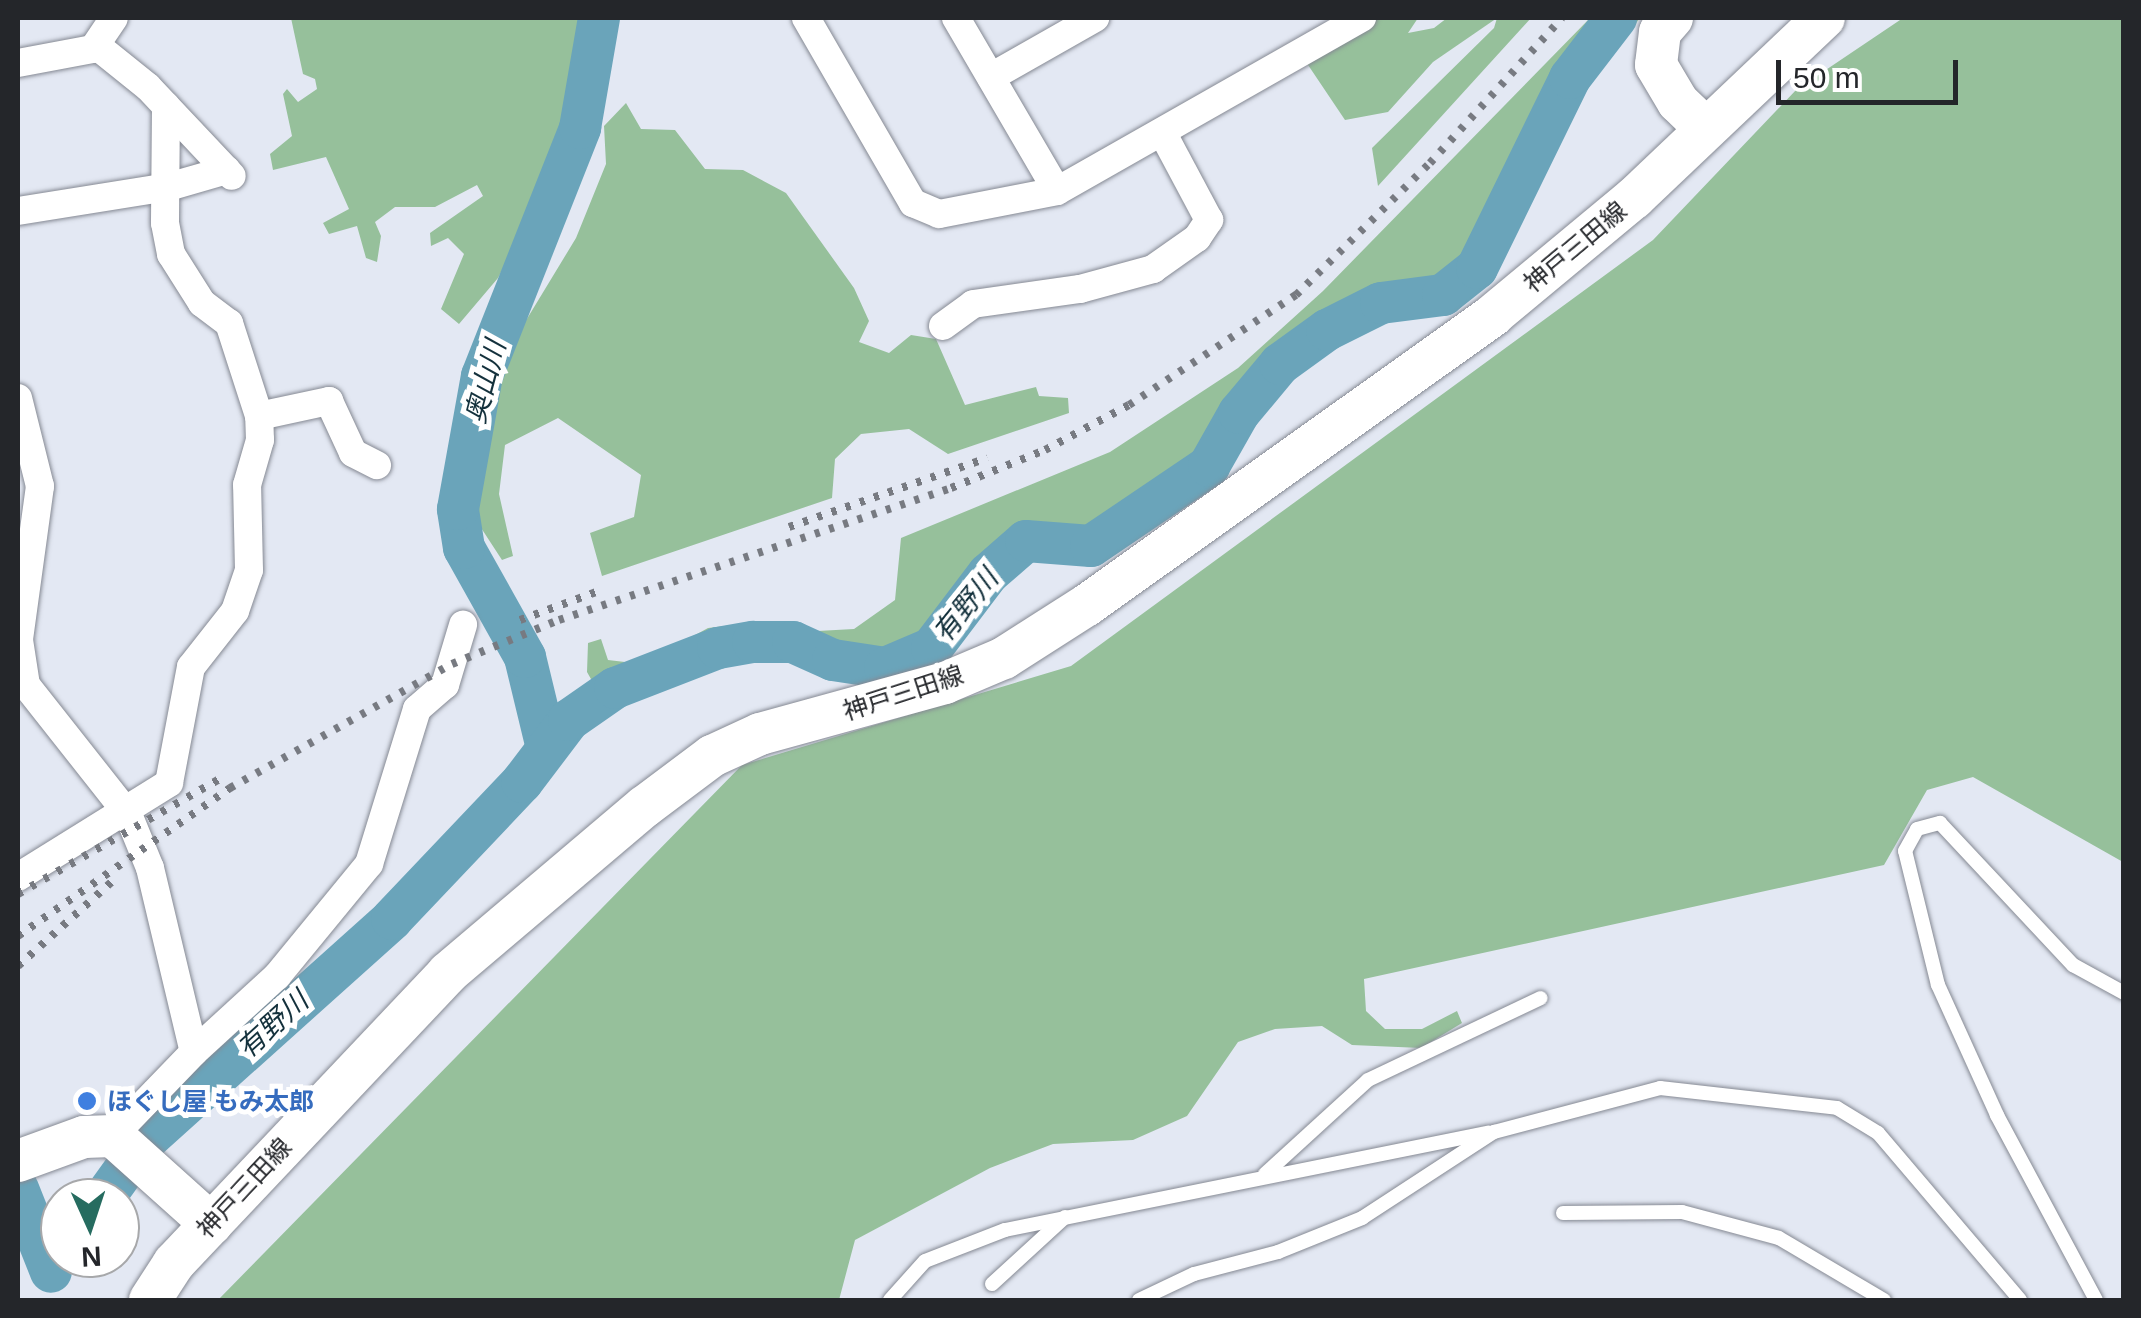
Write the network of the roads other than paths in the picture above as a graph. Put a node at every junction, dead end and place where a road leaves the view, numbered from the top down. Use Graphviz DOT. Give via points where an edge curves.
graph roads {
  1 [pos="114,18"];
  2 [pos="806,18"];
  3 [pos="956,18"];
  4 [pos="1095,18"];
  5 [pos="1362,18"];
  6 [pos="1672,18"];
  7 [pos="1824,18"];
  8 [pos="97,46"];
  9 [pos="18,63"];
  10 [pos="990,77"];
  11 [pos="166,106"];
  12 [pos="1705,128"];
  13 [pos="1162,134"];
  14 [pos="164,187"];
  15 [pos="1057,192"];
  16 [pos="18,211"];
  17 [pos="943,326"];
  18 [pos="18,398"];
  19 [pos="259,416"];
  20 [pos="378,464"];
  21 [pos="463,626"];
  22 [pos="128,814"];
  23 [pos="18,876"];
  24 [pos="2124,993"];
  25 [pos="1541,998"];
  26 [pos="194,1052"];
  27 [pos="1494,1132"];
  28 [pos="118,1139"];
  29 [pos="18,1161"];
  30 [pos="1264,1175"];
  31 [pos="1563,1213"];
  32 [pos="199,1214"];
  33 [pos="1065,1217"];
  34 [pos="992,1284"];
  35 [pos="150,1300"];
  36 [pos="890,1300"];
  37 [pos="1139,1300"];
  38 [pos="1884,1300"];
  39 [pos="2020,1300"];
  40 [pos="2096,1300"];
  1 -- 8 [label="street"];
  2 -- 15 [label="street" via="913,203 940,214"];
  3 -- 10 [label="street"];
  4 -- 10 [label="street"];
  5 -- 13 [label="street"];
  6 -- 12 [label="main road" via="1660,32 1656,65 1678,102"];
  7 -- 12 [label="main road, 神戸三田線"];
  8 -- 9 [label="street"];
  8 -- 11 [label="street"];
  10 -- 15 [label="street"];
  11 -- 14 [label="street"];
  11 -- 14 [label="street" via="229,173"];
  12 -- 32 [label="main road, 神戸三田線" via="1634,198 1493,315 1088,605 1004,658 946,683 760,734 699,766 448,973"];
  13 -- 15 [label="street"];
  13 -- 17 [label="street" via="1209,220 1197,238 1153,268 1080,289 973,304"];
  14 -- 16 [label="street"];
  14 -- 19 [label="street" via="172,254 202,303 228,323"];
  18 -- 22 [label="street" via="40,486 19,640 26,685"];
  19 -- 20 [label="street" via="329,400 352,452"];
  19 -- 22 [label="street" via="244,584 235,611 191,667 168,783"];
  21 -- 26 [label="street" via="445,685 416,709 370,864 277,976"];
  22 -- 23 [label="street"];
  22 -- 26 [label="street" via="150,868"];
  24 -- 40 [label="lane" via="2073,965 1940,824 1918,829 1905,851 1938,985"];
  25 -- 30 [label="lane" via="1368,1080"];
  26 -- 28 [label="street"];
  27 -- 30 [label="lane"];
  27 -- 37 [label="lane" via="1362,1218 1278,1252 1194,1274"];
  27 -- 39 [label="lane" via="1660,1088 1837,1108 1878,1133"];
  28 -- 29 [label="main road" via="84,1137"];
  28 -- 32 [label="main road"];
  30 -- 33 [label="lane"];
  31 -- 38 [label="lane" via="1682,1212 1779,1238"];
  32 -- 35 [label="main road, 神戸三田線"];
  33 -- 34 [label="lane"];
  33 -- 36 [label="lane" via="1005,1230 925,1261"];
}
